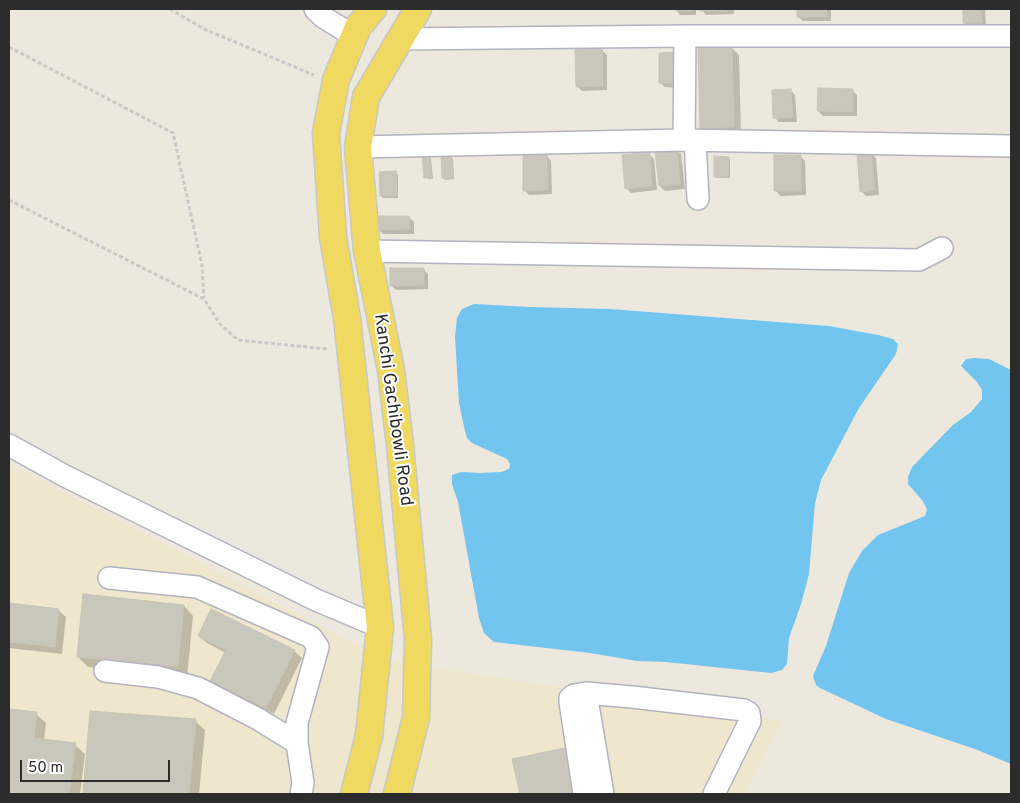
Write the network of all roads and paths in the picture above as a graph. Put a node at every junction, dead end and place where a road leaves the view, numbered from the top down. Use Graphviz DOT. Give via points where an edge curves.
graph roads {
  1 [pos="170,9"];
  2 [pos="314,9"];
  3 [pos="373,9"];
  4 [pos="418,9"];
  5 [pos="354,36"];
  6 [pos="685,36"];
  7 [pos="1011,36"];
  8 [pos="400,39"];
  9 [pos="9,47"];
  10 [pos="336,80"];
  11 [pos="690,140"];
  12 [pos="1011,146"];
  13 [pos="358,147"];
  14 [pos="698,199"];
  15 [pos="9,200"];
  16 [pos="942,248"];
  17 [pos="367,251"];
  18 [pos="204,298"];
  19 [pos="350,351"];
  20 [pos="9,446"];
  21 [pos="109,578"];
  22 [pos="380,627"];
  23 [pos="105,671"];
  24 [pos="586,693"];
  25 [pos="297,743"];
  26 [pos="301,794"];
  27 [pos="354,794"];
  28 [pos="397,794"];
  29 [pos="584,794"];
  30 [pos="603,794"];
  31 [pos="714,794"];
  1 -- 10 [label="path" via="204,29 314,76"];
  2 -- 5 [label="street"];
  3 -- 5 [label="main road, Kanchi Gachibowli Road"];
  4 -- 8 [label="main road, Kanchi Gachibowli Road"];
  5 -- 10 [label="main road, Kanchi Gachibowli Road"];
  6 -- 7 [label="street"];
  6 -- 8 [label="street"];
  6 -- 11 [label="street"];
  8 -- 13 [label="main road, Kanchi Gachibowli Road" via="366,97"];
  9 -- 18 [label="path" via="173,133 202,265"];
  10 -- 19 [label="main road, Kanchi Gachibowli Road" via="326,133 333,237"];
  11 -- 12 [label="street"];
  11 -- 13 [label="street"];
  11 -- 14 [label="street"];
  13 -- 17 [label="main road, Kanchi Gachibowli Road"];
  15 -- 18 [label="path"];
  16 -- 17 [label="street" via="919,260"];
  17 -- 28 [label="main road, Kanchi Gachibowli Road" via="391,370 418,639 416,718"];
  18 -- 19 [label="path" via="220,324 238,340"];
  19 -- 22 [label="main road, Kanchi Gachibowli Road"];
  20 -- 22 [label="street" via="316,600"];
  21 -- 25 [label="street" via="197,588 311,638 318,647 297,723"];
  22 -- 27 [label="main road, Kanchi Gachibowli Road" via="369,736"];
  23 -- 25 [label="street" via="158,677 198,688"];
  24 -- 29 [label="street" via="570,698"];
  24 -- 30 [label="street"];
  24 -- 31 [label="street" via="632,696 749,713 750,721"];
  25 -- 26 [label="street" via="303,783"];
}
